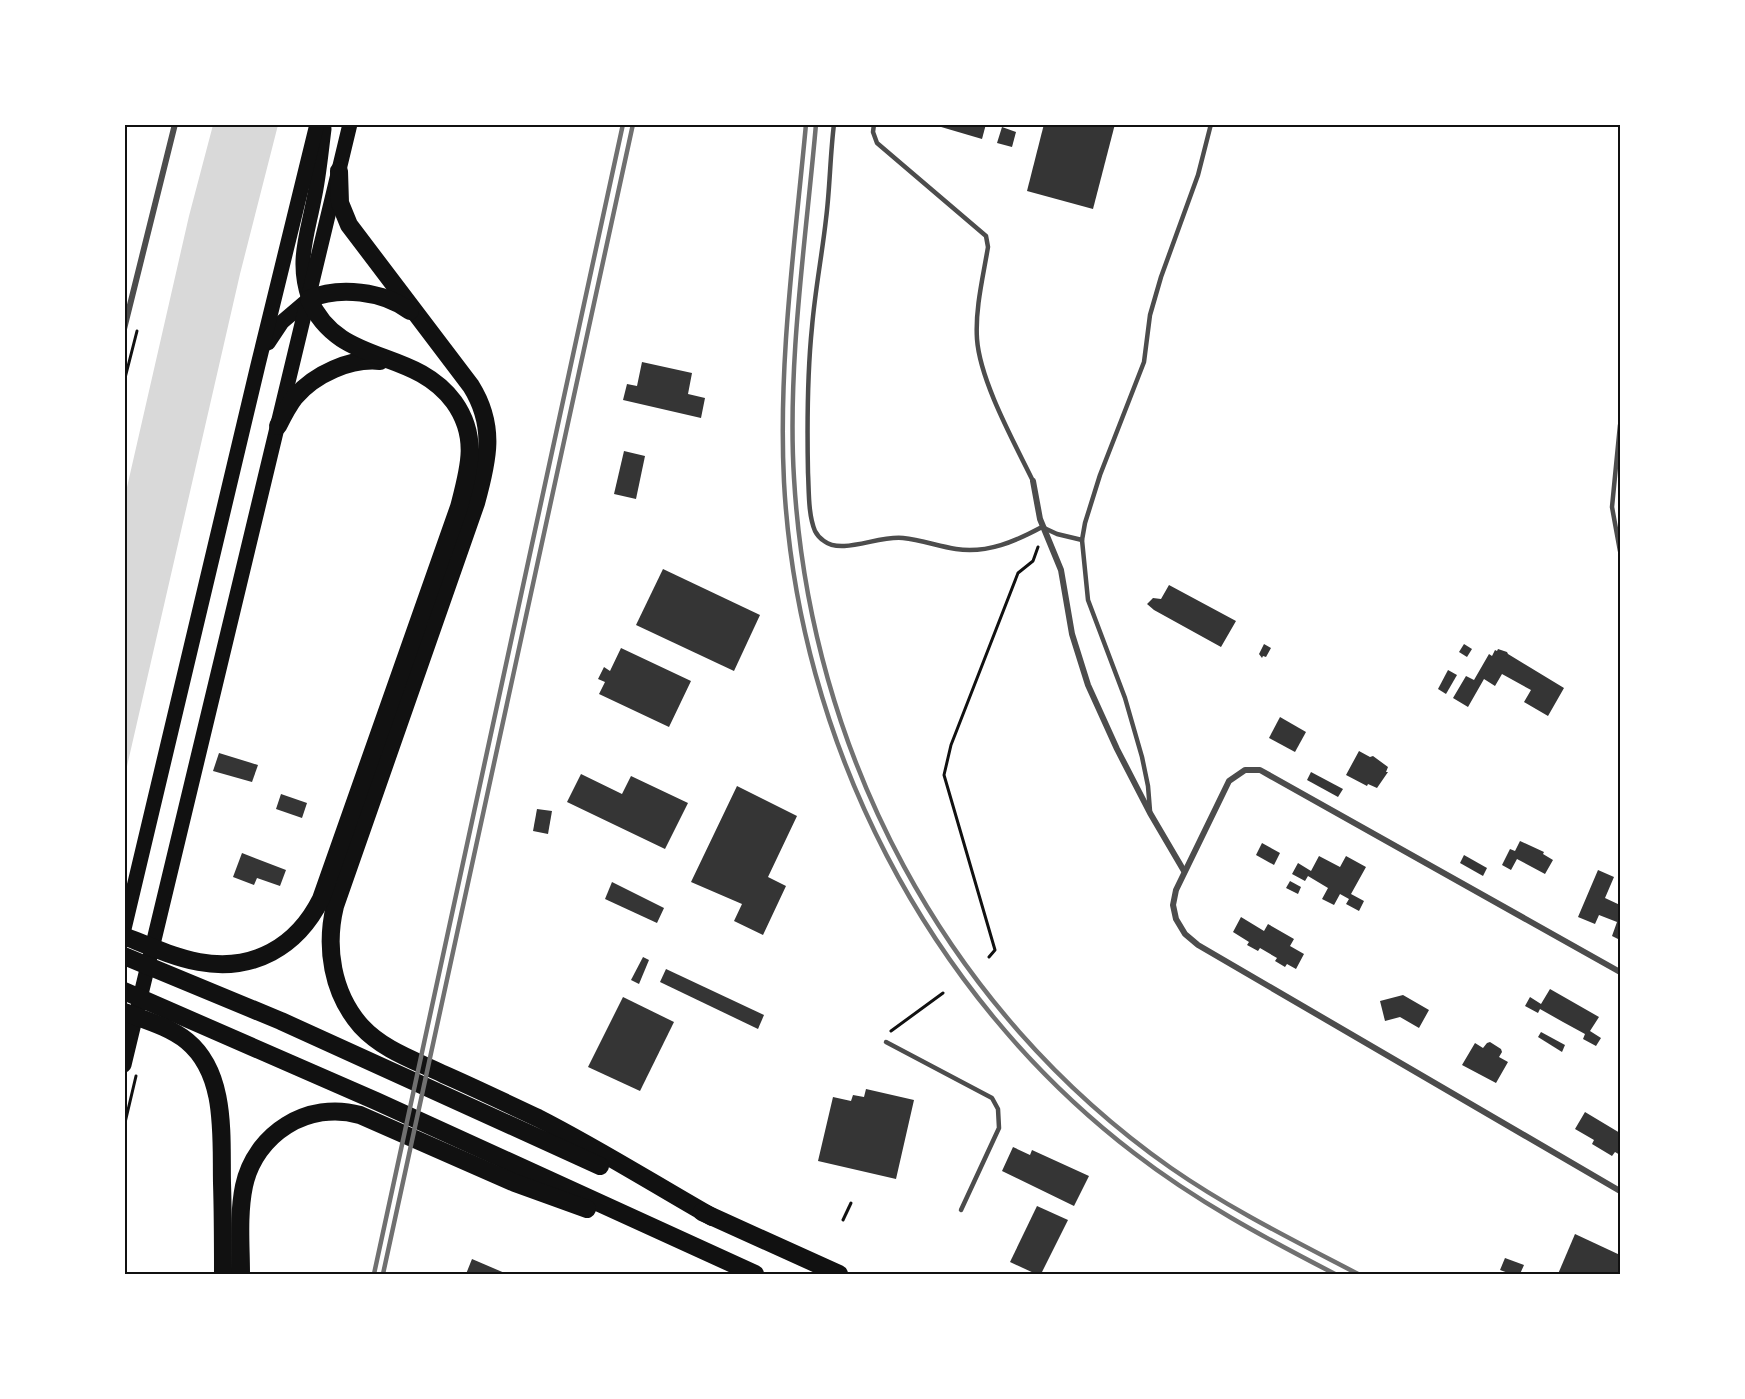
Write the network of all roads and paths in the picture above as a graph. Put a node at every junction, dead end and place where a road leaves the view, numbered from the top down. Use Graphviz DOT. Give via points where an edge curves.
graph roads {
  1 [pos="175,124"];
  2 [pos="317,124"];
  3 [pos="325,124"];
  4 [pos="350,124"];
  5 [pos="834,124"];
  6 [pos="874,124"];
  7 [pos="1211,124"];
  8 [pos="339,171"];
  9 [pos="309,299"];
  10 [pos="124,329"];
  11 [pos="430,332"];
  12 [pos="400,363"];
  13 [pos="258,365"];
  14 [pos="1620,425"];
  15 [pos="278,426"];
  16 [pos="1033,481"];
  17 [pos="1043,529"];
  18 [pos="1082,540"];
  19 [pos="1620,551"];
  20 [pos="1150,813"];
  21 [pos="1184,871"];
  22 [pos="124,929"];
  23 [pos="124,936"];
  24 [pos="124,956"];
  25 [pos="989,957"];
  26 [pos="1620,972"];
  27 [pos="124,991"];
  28 [pos="943,993"];
  29 [pos="124,1012"];
  30 [pos="891,1031"];
  31 [pos="886,1042"];
  32 [pos="124,1065"];
  33 [pos="498,1109"];
  34 [pos="487,1161"];
  35 [pos="1620,1191"];
  36 [pos="851,1203"];
  37 [pos="961,1210"];
  38 [pos="843,1220"];
  39 [pos="837,1273"];
  40 [pos="223,1275"];
  41 [pos="241,1275"];
  42 [pos="755,1275"];
  1 -- 10 [label="street"];
  2 -- 13 [label="main road"];
  3 -- 9 [label="main road" via="303,250 302,277"];
  4 -- 8 [label="main road"];
  5 -- 17 [label="lane" via="812,329 807,425 809,493 816,532 831,546 845,547 893,536 958,549 986,549"];
  6 -- 16 [label="lane" via="877,143 986,236 988,247 977,325 980,360"];
  7 -- 18 [label="lane" via="1150,315 1144,362 1100,475"];
  8 -- 9 [label="main road"];
  8 -- 11 [label="highway" via="340,203 349,225"];
  9 -- 11 [label="highway" via="332,292 374,295 404,307"];
  9 -- 12 [label="highway" via="319,320 332,333 356,348"];
  9 -- 13 [label="main road" via="282,321"];
  9 -- 15 [label="main road"];
  11 -- 33 [label="highway" via="479,400 487,421 487,450 476,503 332,917 331,952 338,986 360,1025 387,1047"];
  12 -- 15 [label="highway" via="364,361 333,370 295,398"];
  12 -- 23 [label="highway" via="434,380 460,410 471,442 469,467 459,507 321,899 295,937 246,962 218,964 177,957"];
  13 -- 22 [label="main road"];
  14 -- 19 [label="lane" via="1612,495"];
  15 -- 32 [label="main road"];
  16 -- 17 [label="street"];
  17 -- 18 [label="lane"];
  17 -- 20 [label="street" via="1061,570 1072,634 1088,685"];
  17 -- 25 [label="path" via="1033,561 1018,573 951,745 944,775 995,950"];
  18 -- 20 [label="lane" via="1088,600 1125,698 1142,758"];
  20 -- 21 [label="street"];
  21 -- 26 [label="street" via="1229,781 1245,771 1260,770"];
  21 -- 35 [label="street" via="1173,913 1185,934 1198,945"];
  24 -- 33 [label="highway" via="385,1067"];
  27 -- 34 [label="highway" via="376,1101"];
  28 -- 30 [label="path"];
  29 -- 40 [label="highway" via="187,1041 211,1076 220,1112"];
  31 -- 37 [label="lane" via="992,1098 998,1109 999,1128"];
  33 -- 39 [label="highway" via="540,1120 712,1217"];
  34 -- 41 [label="highway" via="346,1112 317,1113 290,1122 262,1148 248,1172 242,1195"];
  34 -- 42 [label="highway"];
  36 -- 38 [label="path"];
}
